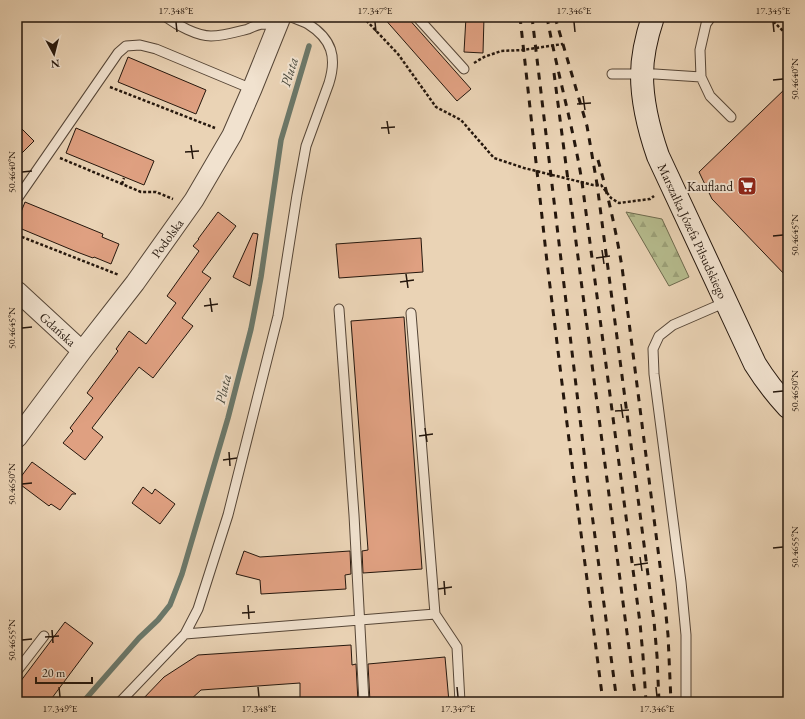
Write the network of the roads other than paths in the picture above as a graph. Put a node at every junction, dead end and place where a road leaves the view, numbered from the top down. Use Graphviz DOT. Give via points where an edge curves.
graph roads {
  1 [pos="166,17"];
  2 [pos="417,17"];
  3 [pos="652,17"];
  4 [pos="710,17"];
  5 [pos="283,20"];
  6 [pos="464,69"];
  7 [pos="612,74"];
  8 [pos="642,74"];
  9 [pos="700,77"];
  10 [pos="252,89"];
  11 [pos="731,117"];
  12 [pos="17,200"];
  13 [pos="17,291"];
  14 [pos="726,302"];
  15 [pos="339,309"];
  16 [pos="411,313"];
  17 [pos="82,351"];
  18 [pos="788,407"];
  19 [pos="17,438"];
  20 [pos="435,614"];
  21 [pos="360,621"];
  22 [pos="185,634"];
  23 [pos="44,636"];
  24 [pos="17,671"];
  25 [pos="120,702"];
  26 [pos="364,702"];
  27 [pos="460,702"];
  28 [pos="686,702"];
  1 -- 5 [label="lane" via="187,29 210,36 224,35"];
  2 -- 6 [label="lane"];
  3 -- 8 [label="main road, Marszałka Józefa Piłsudskiego"];
  4 -- 9 [label="lane" via="700,50"];
  5 -- 10 [label="street, Podolska"];
  5 -- 22 [label="lane" via="308,24 324,36 330,47 332,72 306,146 278,316 228,515 198,609"];
  7 -- 8 [label="lane"];
  8 -- 9 [label="lane"];
  8 -- 14 [label="main road, Marszałka Józefa Piłsudskiego" via="646,114 658,156"];
  9 -- 11 [label="lane" via="710,96"];
  10 -- 12 [label="lane" via="156,49 140,45 126,46 118,53"];
  10 -- 17 [label="street, Podolska" via="232,135 190,206"];
  13 -- 17 [label="street, Gdańska"];
  14 -- 18 [label="main road, Marszałka Józefa Piłsudskiego" via="755,364"];
  14 -- 28 [label="lane" via="673,325 659,336 653,349 686,634"];
  15 -- 21 [label="lane"];
  16 -- 20 [label="lane"];
  17 -- 19 [label="street, Podolska"];
  20 -- 21 [label="lane"];
  20 -- 27 [label="lane" via="457,647"];
  21 -- 22 [label="lane"];
  21 -- 26 [label="lane"];
  22 -- 25 [label="lane"];
  23 -- 24 [label="lane"];
}
